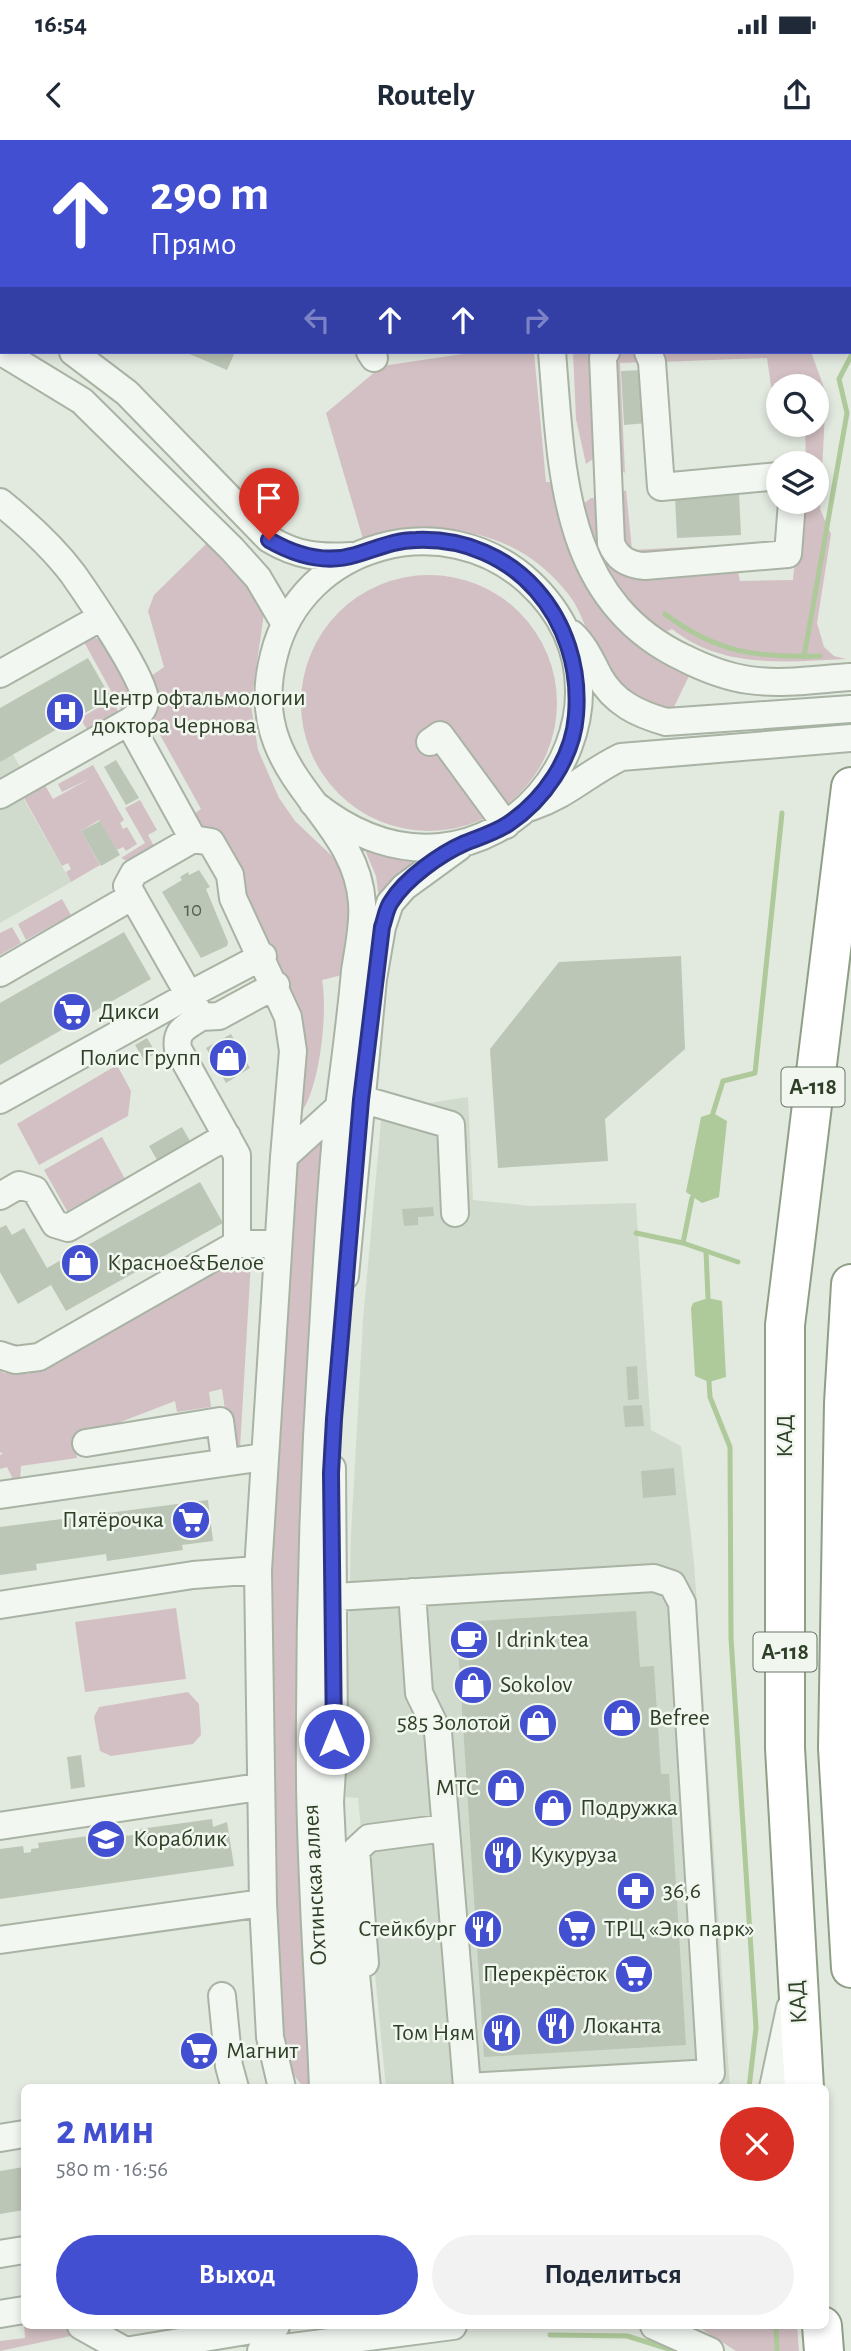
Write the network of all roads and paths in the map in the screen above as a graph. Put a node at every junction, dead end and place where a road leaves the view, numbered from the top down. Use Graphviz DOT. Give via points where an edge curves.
graph roads {
  1 [pos="5,354"];
  2 [pos="76,354"];
  3 [pos="552,354"];
  4 [pos="605,354"];
  5 [pos="649,354"];
  6 [pos="766,477"];
  7 [pos="616,480"];
  8 [pos="565,488"];
  9 [pos="0,502"];
  10 [pos="791,514"];
  11 [pos="353,556"];
  12 [pos="100,618"];
  13 [pos="560,622"];
  14 [pos="285,624"];
  15 [pos="0,674"];
  16 [pos="851,677"];
  17 [pos="851,709"];
  18 [pos="130,721"];
  19 [pos="851,738"];
  20 [pos="429,742"];
  21 [pos="851,787"];
  22 [pos="0,795"];
  23 [pos="313,803"];
  24 [pos="529,807"];
  25 [pos="506,825"];
  26 [pos="192,839"];
  27 [pos="463,844"];
  28 [pos="133,896"];
  29 [pos="262,956"];
  30 [pos="0,973"];
  31 [pos="364,975"];
  32 [pos="276,985"];
  33 [pos="195,1006"];
  34 [pos="0,1100"];
  35 [pos="350,1103"];
  36 [pos="227,1136"];
  37 [pos="284,1157"];
  38 [pos="0,1196"];
  39 [pos="456,1213"];
  40 [pos="237,1244"];
  41 [pos="277,1244"];
  42 [pos="851,1284"];
  43 [pos="0,1355"];
  44 [pos="844,1403"];
  45 [pos="851,1440"];
  46 [pos="86,1443"];
  47 [pos="264,1457"];
  48 [pos="225,1460"];
  49 [pos="0,1495"];
  50 [pos="258,1570"];
  51 [pos="412,1592"];
  52 [pos="335,1597"];
  53 [pos="0,1605"];
  54 [pos="334,1739"];
  55 [pos="259,1787"];
  56 [pos="0,1826"];
  57 [pos="445,1828"];
  58 [pos="262,1902"];
  59 [pos="0,1940"];
  60 [pos="851,1968"];
  61 [pos="796,1978"];
  62 [pos="222,1996"];
  63 [pos="234,2084"];
  64 [pos="281,2084"];
  65 [pos="323,2084"];
  66 [pos="344,2084"];
  67 [pos="368,2084"];
  68 [pos="368,2084"];
  69 [pos="467,2084"];
  70 [pos="519,2084"];
  71 [pos="774,2084"];
  72 [pos="804,2084"];
  73 [pos="21,2134"];
  74 [pos="0,2138"];
  75 [pos="21,2250"];
  76 [pos="0,2253"];
  77 [pos="21,2310"];
  78 [pos="0,2314"];
  79 [pos="86,2329"];
  80 [pos="258,2329"];
  81 [pos="425,2329"];
  82 [pos="660,2329"];
  83 [pos="822,2329"];
  84 [pos="360,2336"];
  85 [pos="126,2351"];
  86 [pos="261,2351"];
  87 [pos="709,2351"];
  88 [pos="824,2351"];
  1 -- 14 [label="street" via="91,410 175,490 258,578"];
  2 -- 11 [label="street" via="127,393 269,540 316,559"];
  3 -- 8 [label="street"];
  4 -- 7 [label="street"];
  5 -- 6 [label="street" via="660,487"];
  7 -- 8 [label="street"];
  7 -- 10 [label="street" via="611,543 615,553 634,565 788,554"];
  8 -- 16 [label="street" via="580,544 609,596 641,632 707,669 750,680"];
  9 -- 12 [label="street" via="72,573"];
  11 -- 13 [label="street" via="415,540 447,541 478,550 507,564 532,585"];
  11 -- 14 [label="street" via="310,589"];
  12 -- 15 [label="street"];
  12 -- 18 [label="street" via="139,680 145,700 141,712"];
  13 -- 17 [label="street" via="590,656 612,696 643,716 666,722"];
  13 -- 24 [label="street" via="576,670 576,720 559,768"];
  14 -- 23 [label="street" via="272,664 270,718 283,759"];
  18 -- 22 [label="street"];
  18 -- 26 [label="street"];
  19 -- 24 [label="street" via="621,757 564,795"];
  20 -- 25 [label="street" via="440,735"];
  21 -- 61 [label="highway, КАД / А-118" via="785,1325 785,1748"];
  23 -- 27 [label="street" via="368,839 431,849"];
  23 -- 31 [label="street" via="352,862 360,886"];
  24 -- 25 [label="street"];
  25 -- 27 [label="street"];
  26 -- 28 [label="street" via="134,873 127,886"];
  26 -- 29 [label="street" via="211,842 230,875 233,898"];
  27 -- 31 [label="street" via="425,870 390,904"];
  28 -- 30 [label="street"];
  28 -- 33 [label="street"];
  29 -- 32 [label="street"];
  29 -- 33 [label="street"];
  31 -- 35 [label="street, Охтинская аллея" via="348,1060"];
  32 -- 33 [label="street" via="219,1016"];
  32 -- 37 [label="street" via="289,1017 293,1051"];
  33 -- 34 [label="street"];
  33 -- 36 [label="street" via="176,1037 178,1049"];
  35 -- 37 [label="street"];
  35 -- 39 [label="street" via="451,1125"];
  35 -- 52 [label="street, Охтинская аллея" via="331,1473"];
  35 -- 65 [label="street, Охтинская аллея" via="322,1347 312,1543 310,1783"];
  36 -- 38 [label="street" via="68,1228 55,1224 35,1190 19,1185"];
  36 -- 40 [label="street" via="237,1155"];
  37 -- 41 [label="street"];
  40 -- 41 [label="street"];
  40 -- 43 [label="street" via="39,1357 15,1360"];
  41 -- 47 [label="street"];
  42 -- 44 [label="highway, А-118"];
  44 -- 45 [label="street"];
  44 -- 60 [label="highway, А-118" via="838,1748"];
  46 -- 48 [label="street" via="220,1421"];
  47 -- 48 [label="street"];
  47 -- 50 [label="street"];
  48 -- 49 [label="street"];
  50 -- 53 [label="street" via="193,1575"];
  50 -- 55 [label="street"];
  51 -- 52 [label="street"];
  51 -- 57 [label="street" via="419,1693 438,1732"];
  51 -- 70 [label="street" via="654,1578 672,1584 682,1602 711,2073"];
  52 -- 54 [label="street, Охтинская аллея"];
  54 -- 66 [label="street, Охтинская аллея" via="330,1801"];
  54 -- 68 [label="street"];
  55 -- 56 [label="street"];
  55 -- 58 [label="street"];
  57 -- 67 [label="street" via="369,1838 356,1850"];
  57 -- 69 [label="street"];
  58 -- 59 [label="street"];
  58 -- 64 [label="street" via="270,2037"];
  61 -- 71 [label="street"];
  61 -- 72 [label="highway, КАД / А-118"];
  62 -- 63 [label="street"];
  73 -- 74 [label="street"];
  75 -- 76 [label="street"];
  77 -- 78 [label="street"];
  79 -- 85 [label="street"];
  80 -- 85 [label="street"];
  81 -- 84 [label="street"];
  82 -- 87 [label="street"];
  83 -- 88 [label="highway"];
  84 -- 86 [label="street"];
}
